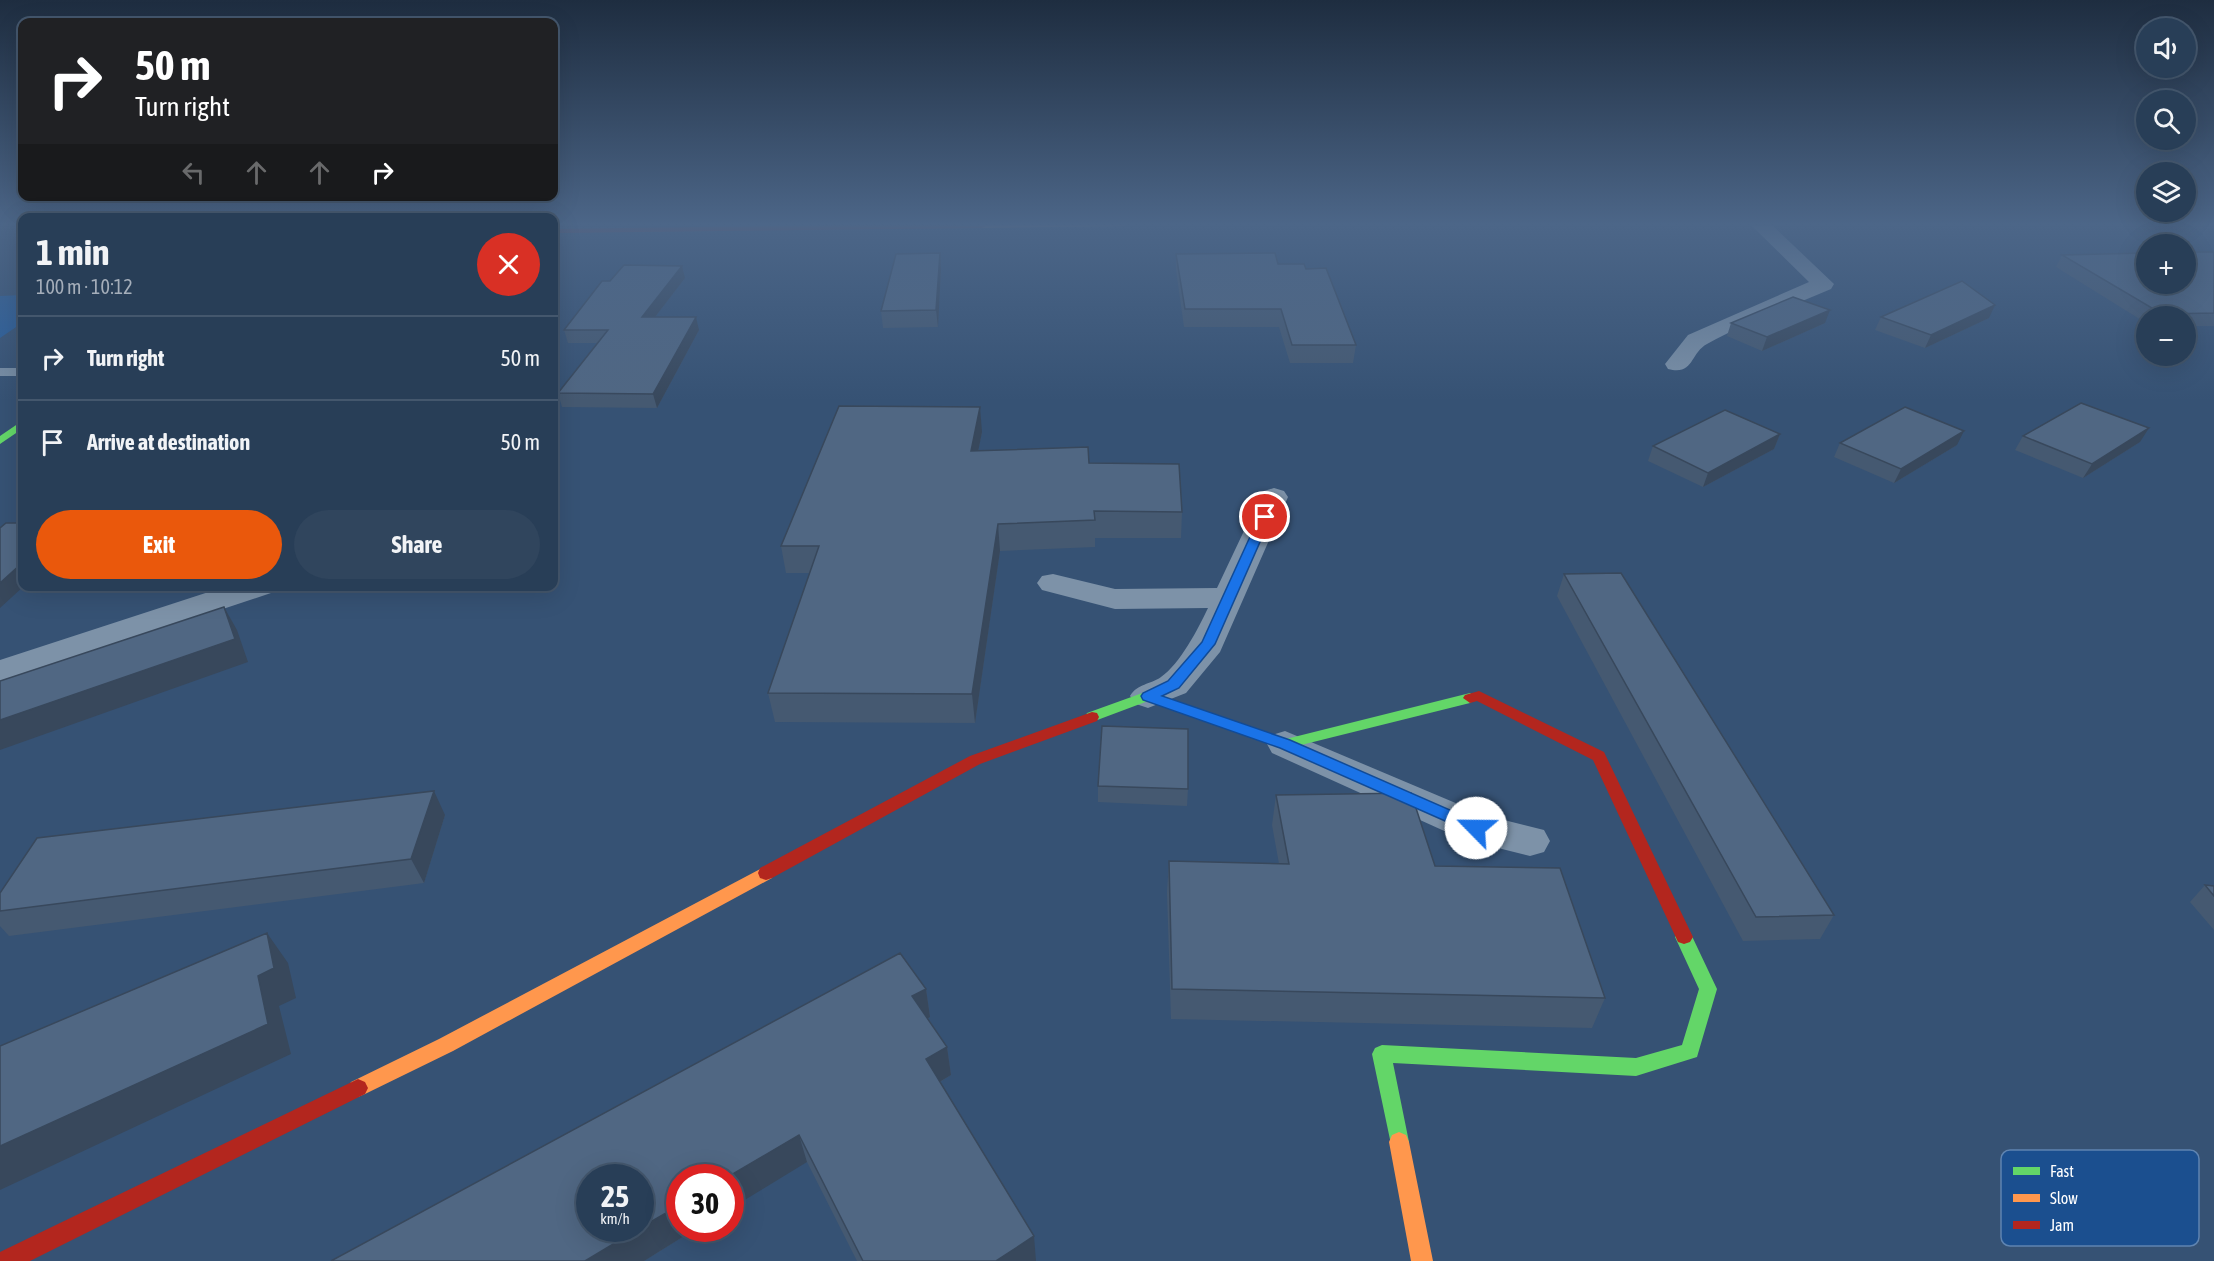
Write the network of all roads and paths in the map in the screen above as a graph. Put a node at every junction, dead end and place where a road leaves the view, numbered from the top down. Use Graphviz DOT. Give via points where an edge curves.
graph roads {
  1 [pos="1822,283"];
  2 [pos="1677,364"];
  3 [pos="0,372"];
  4 [pos="18,372"];
  5 [pos="18,427"];
  6 [pos="0,441"];
  7 [pos="1274,497"];
  8 [pos="1053,583"];
  9 [pos="245,591"];
  10 [pos="1228,598"];
  11 [pos="0,672"];
  12 [pos="1148,696"];
  13 [pos="1285,744"];
  14 [pos="1530,841"];
  15 [pos="6,1261"];
  16 [pos="1422,1261"];
  1 -- 2 [label="street" via="1696,340"];
  3 -- 4 [label="lane"];
  5 -- 6 [label="street"];
  7 -- 10 [label="street"];
  8 -- 10 [label="street" via="1115,599"];
  9 -- 11 [label="street"];
  10 -- 12 [label="street" via="1208,644 1173,685"];
  12 -- 13 [label="street"];
  12 -- 15 [label="street" via="975,760 446,1045"];
  13 -- 14 [label="street" via="1476,828"];
  13 -- 16 [label="street" via="1479,696 1599,756 1708,989 1690,1051 1636,1067 1382,1054"];
}
